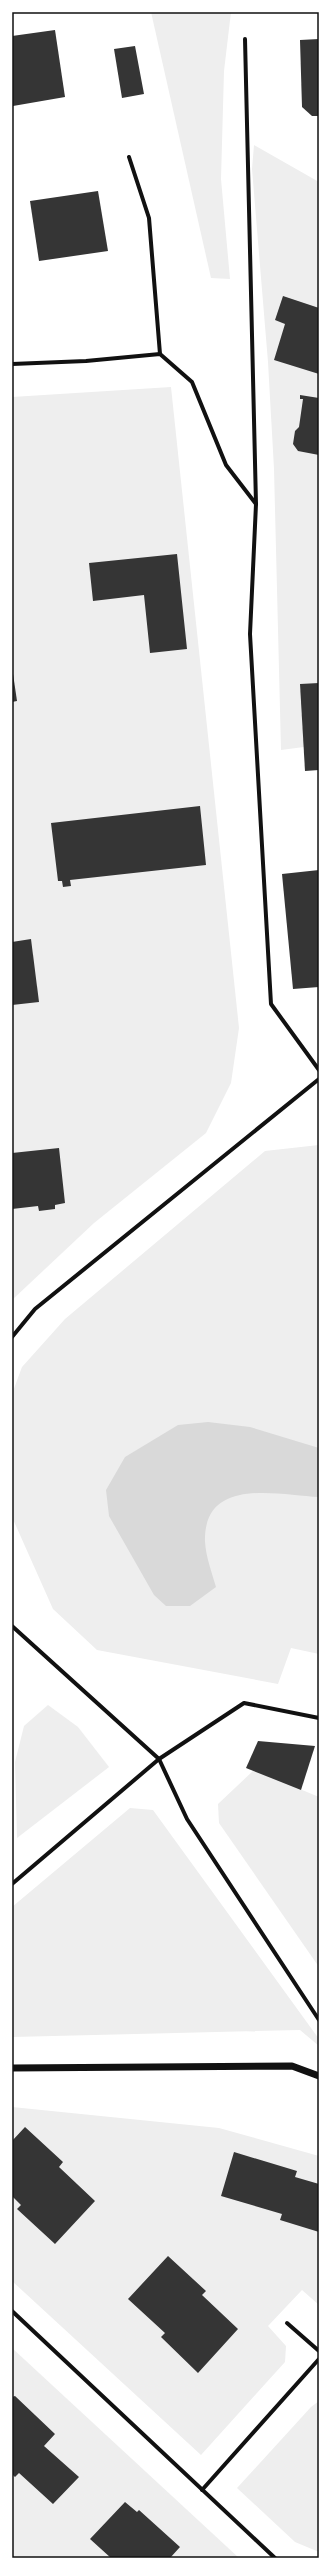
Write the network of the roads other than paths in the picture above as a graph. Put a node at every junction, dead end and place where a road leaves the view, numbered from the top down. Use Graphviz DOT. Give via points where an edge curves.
graph roads {
  1 [pos="245,39"];
  2 [pos="130,157"];
  3 [pos="160,354"];
  4 [pos="12,364"];
  5 [pos="256,504"];
  6 [pos="319,1070"];
  7 [pos="319,1079"];
  8 [pos="12,1337"];
  9 [pos="12,1626"];
  10 [pos="319,1718"];
  11 [pos="159,1759"];
  12 [pos="12,1884"];
  13 [pos="319,2020"];
  14 [pos="12,2068"];
  15 [pos="319,2076"];
  16 [pos="12,2310"];
  17 [pos="287,2323"];
  18 [pos="319,2351"];
  19 [pos="319,2360"];
  20 [pos="202,2490"];
  21 [pos="275,2558"];
  1 -- 5 [label="street"];
  2 -- 3 [label="street" via="150,218"];
  3 -- 4 [label="street"];
  3 -- 5 [label="street" via="192,382 226,465"];
  5 -- 6 [label="street" via="250,634 271,1004"];
  7 -- 8 [label="street" via="35,1309"];
  9 -- 11 [label="street"];
  10 -- 11 [label="street" via="244,1703"];
  11 -- 12 [label="street"];
  11 -- 13 [label="street" via="187,1819"];
  14 -- 15 [label="street" via="292,2066"];
  16 -- 20 [label="street"];
  17 -- 18 [label="street"];
  19 -- 20 [label="street"];
  20 -- 21 [label="street"];
}
